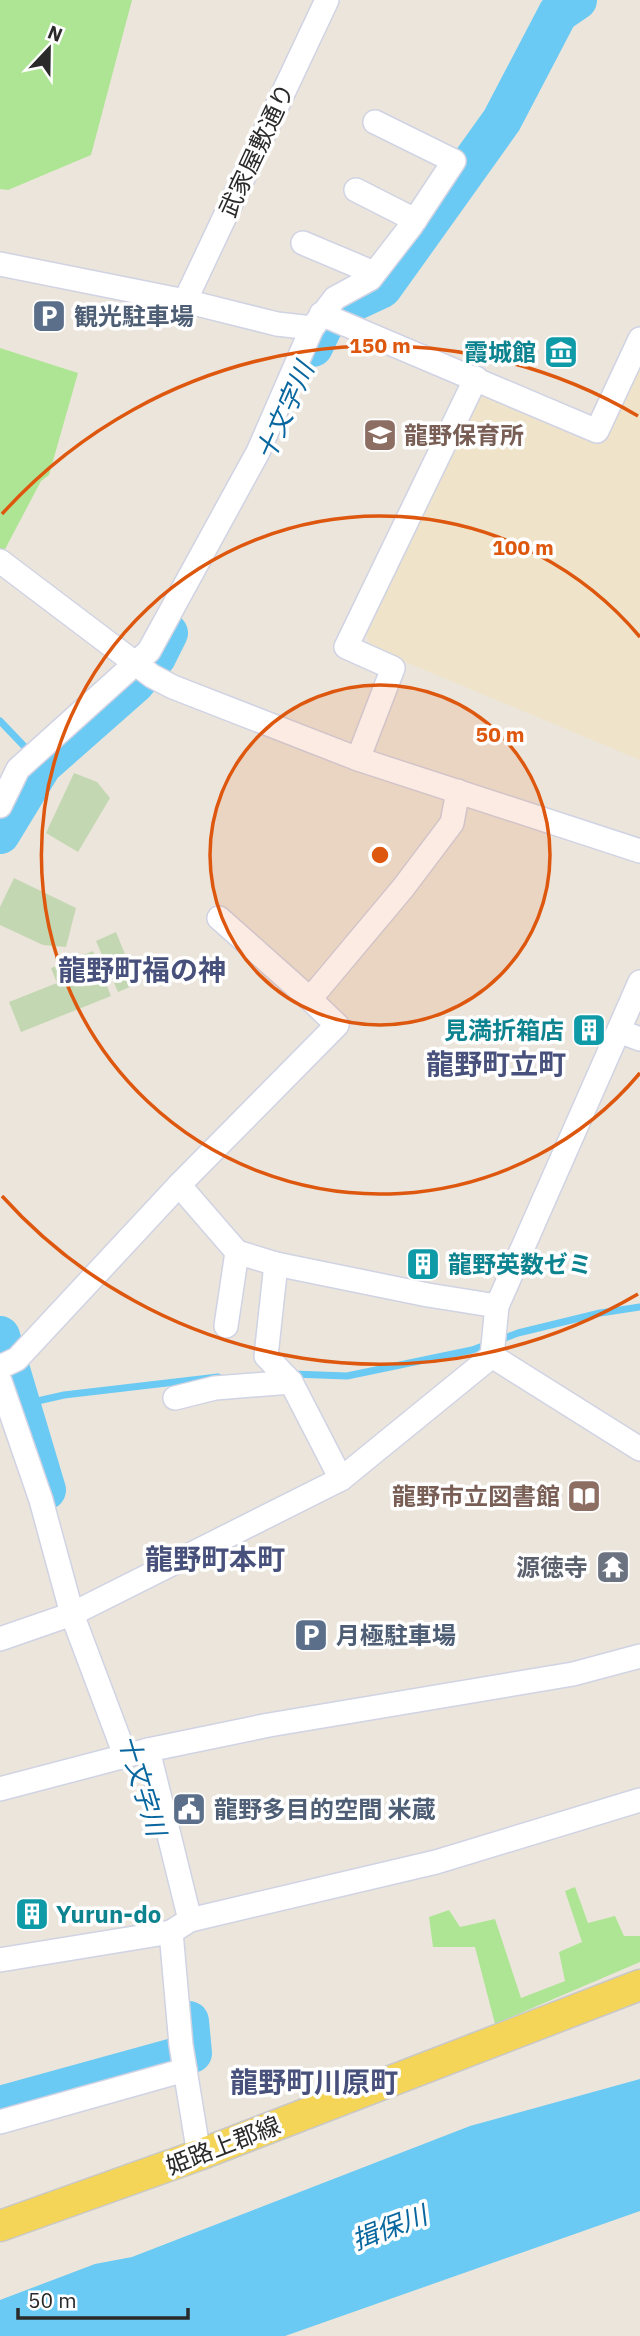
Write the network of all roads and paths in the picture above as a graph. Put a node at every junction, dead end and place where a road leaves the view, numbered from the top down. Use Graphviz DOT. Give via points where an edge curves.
graph roads {
  1 [pos="327,0"];
  2 [pos="375,122"];
  3 [pos="356,190"];
  4 [pos="415,220"];
  5 [pos="303,243"];
  6 [pos="0,264"];
  7 [pos="374,273"];
  8 [pos="185,300"];
  9 [pos="317,321"];
  10 [pos="640,339"];
  11 [pos="476,378"];
  12 [pos="0,561"];
  13 [pos="143,669"];
  14 [pos="358,759"];
  15 [pos="458,791"];
  16 [pos="0,806"];
  17 [pos="640,850"];
  18 [pos="219,918"];
  19 [pos="640,982"];
  20 [pos="310,999"];
  21 [pos="618,1031"];
  22 [pos="640,1040"];
  23 [pos="179,1185"];
  24 [pos="237,1252"];
  25 [pos="276,1264"];
  26 [pos="497,1306"];
  27 [pos="226,1326"];
  28 [pos="492,1356"];
  29 [pos="0,1367"];
  30 [pos="0,1381"];
  31 [pos="291,1382"];
  32 [pos="175,1398"];
  33 [pos="640,1449"];
  34 [pos="341,1479"];
  35 [pos="72,1614"];
  36 [pos="0,1639"];
  37 [pos="640,1656"];
  38 [pos="137,1752"];
  39 [pos="0,1789"];
  40 [pos="640,1800"];
  41 [pos="180,1926"];
  42 [pos="0,1960"];
  43 [pos="640,1985"];
  44 [pos="185,2070"];
  45 [pos="0,2122"];
  46 [pos="199,2155"];
  47 [pos="0,2226"];
  1 -- 8 [label="street, 武家屋敷通り"];
  2 -- 4 [label="street" via="454,161"];
  3 -- 4 [label="street"];
  4 -- 7 [label="street"];
  5 -- 7 [label="street"];
  6 -- 8 [label="street"];
  7 -- 9 [label="street" via="335,298"];
  8 -- 9 [label="street" via="277,324"];
  9 -- 11 [label="street" via="347,325"];
  9 -- 13 [label="street" via="258,452"];
  10 -- 11 [label="street" via="597,431"];
  11 -- 14 [label="street" via="346,647 393,668"];
  12 -- 13 [label="street"];
  13 -- 14 [label="street" via="173,687"];
  13 -- 16 [label="street" via="18,769"];
  14 -- 15 [label="street"];
  15 -- 17 [label="street"];
  15 -- 20 [label="street" via="452,823"];
  18 -- 20 [label="street"];
  19 -- 21 [label="street"];
  20 -- 23 [label="street" via="337,1025"];
  21 -- 22 [label="street"];
  21 -- 26 [label="street"];
  23 -- 24 [label="street"];
  23 -- 29 [label="street" via="17,1359"];
  24 -- 25 [label="street"];
  24 -- 27 [label="street"];
  25 -- 26 [label="street"];
  25 -- 31 [label="street" via="266,1356"];
  26 -- 28 [label="street"];
  28 -- 33 [label="street"];
  28 -- 34 [label="street"];
  30 -- 35 [label="street" via="41,1500"];
  31 -- 32 [label="street" via="215,1388"];
  31 -- 34 [label="street"];
  34 -- 35 [label="street"];
  35 -- 36 [label="street"];
  35 -- 38 [label="street"];
  37 -- 38 [label="street" via="573,1674"];
  38 -- 39 [label="street"];
  38 -- 41 [label="street"];
  40 -- 41 [label="street" via="436,1862"];
  41 -- 42 [label="street"];
  41 -- 44 [label="street"];
  43 -- 46 [label="main road, 姫路上郡線"];
  44 -- 45 [label="street"];
  44 -- 46 [label="street"];
  46 -- 47 [label="main road, 姫路上郡線"];
}
